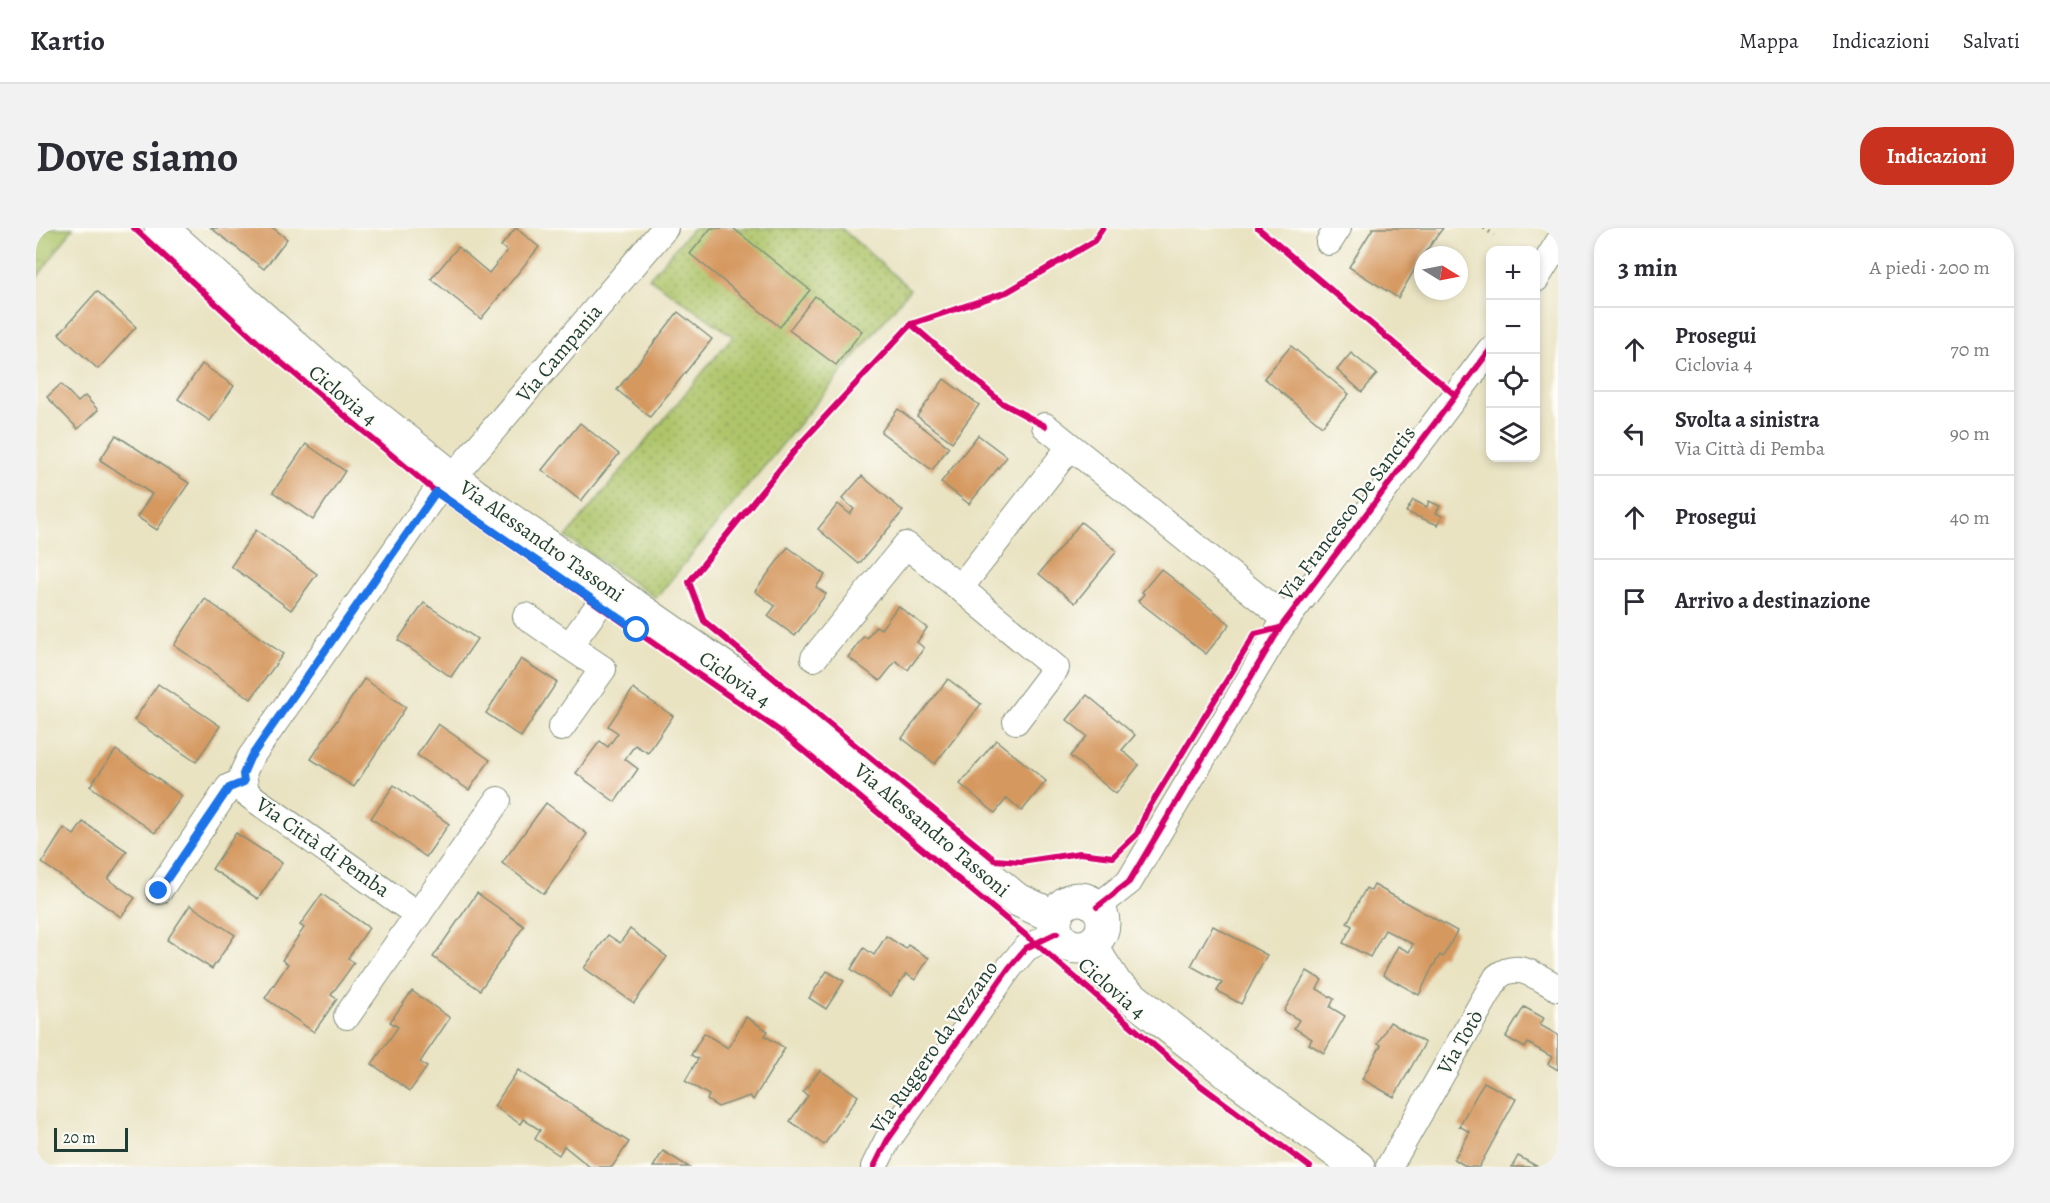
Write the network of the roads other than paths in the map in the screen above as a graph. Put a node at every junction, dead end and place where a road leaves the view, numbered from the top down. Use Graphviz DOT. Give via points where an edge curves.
graph roads {
  1 [pos="161,228"];
  2 [pos="665,228"];
  3 [pos="1558,243"];
  4 [pos="1540,272"];
  5 [pos="1488,354"];
  6 [pos="1045,426"];
  7 [pos="1070,447"];
  8 [pos="452,478"];
  9 [pos="960,588"];
  10 [pos="610,590"];
  11 [pos="526,616"];
  12 [pos="1287,620"];
  13 [pos="569,646"];
  14 [pos="814,658"];
  15 [pos="1016,721"];
  16 [pos="561,728"];
  17 [pos="244,782"];
  18 [pos="498,800"];
  19 [pos="159,891"];
  20 [pos="1097,907"];
  21 [pos="418,915"];
  22 [pos="1056,925"];
  23 [pos="1090,945"];
  24 [pos="1558,988"];
  25 [pos="347,1016"];
  26 [pos="874,1167"];
  27 [pos="1358,1167"];
  28 [pos="1389,1167"];
  1 -- 8 [label="street, Via Alessandro Tassoni" via="351,397"];
  2 -- 8 [label="street, Via Campania"];
  3 -- 4 [label="street"];
  5 -- 12 [label="street, Via Francesco De Sanctis"];
  6 -- 7 [label="street"];
  7 -- 9 [label="street"];
  7 -- 12 [label="street"];
  8 -- 10 [label="street, Via Alessandro Tassoni"];
  8 -- 17 [label="street, Via Città di Pemba" via="436,492 250,758"];
  9 -- 14 [label="street" via="906,545"];
  9 -- 15 [label="street" via="1056,668"];
  10 -- 13 [label="street"];
  10 -- 22 [label="street, Via Alessandro Tassoni" via="703,651 816,735 1016,899"];
  11 -- 13 [label="street"];
  12 -- 20 [label="street, Via Francesco De Sanctis" via="1129,882"];
  13 -- 16 [label="street" via="603,669"];
  17 -- 19 [label="street" via="229,788"];
  17 -- 21 [label="street, Via Città di Pemba" via="246,793"];
  18 -- 21 [label="street"];
  20 -- 22 [label="street" via="1087,900 1071,900 1059,909"];
  20 -- 23 [label="street" via="1103,926"];
  21 -- 25 [label="street"];
  22 -- 23 [label="street" via="1061,939 1075,947"];
  22 -- 26 [label="street, Via Ruggero da Vezzano" via="1026,948 1009,968 887,1141"];
  23 -- 27 [label="street" via="1116,985"];
  24 -- 28 [label="street, Via Totò" via="1518,968 1497,977"];
}
